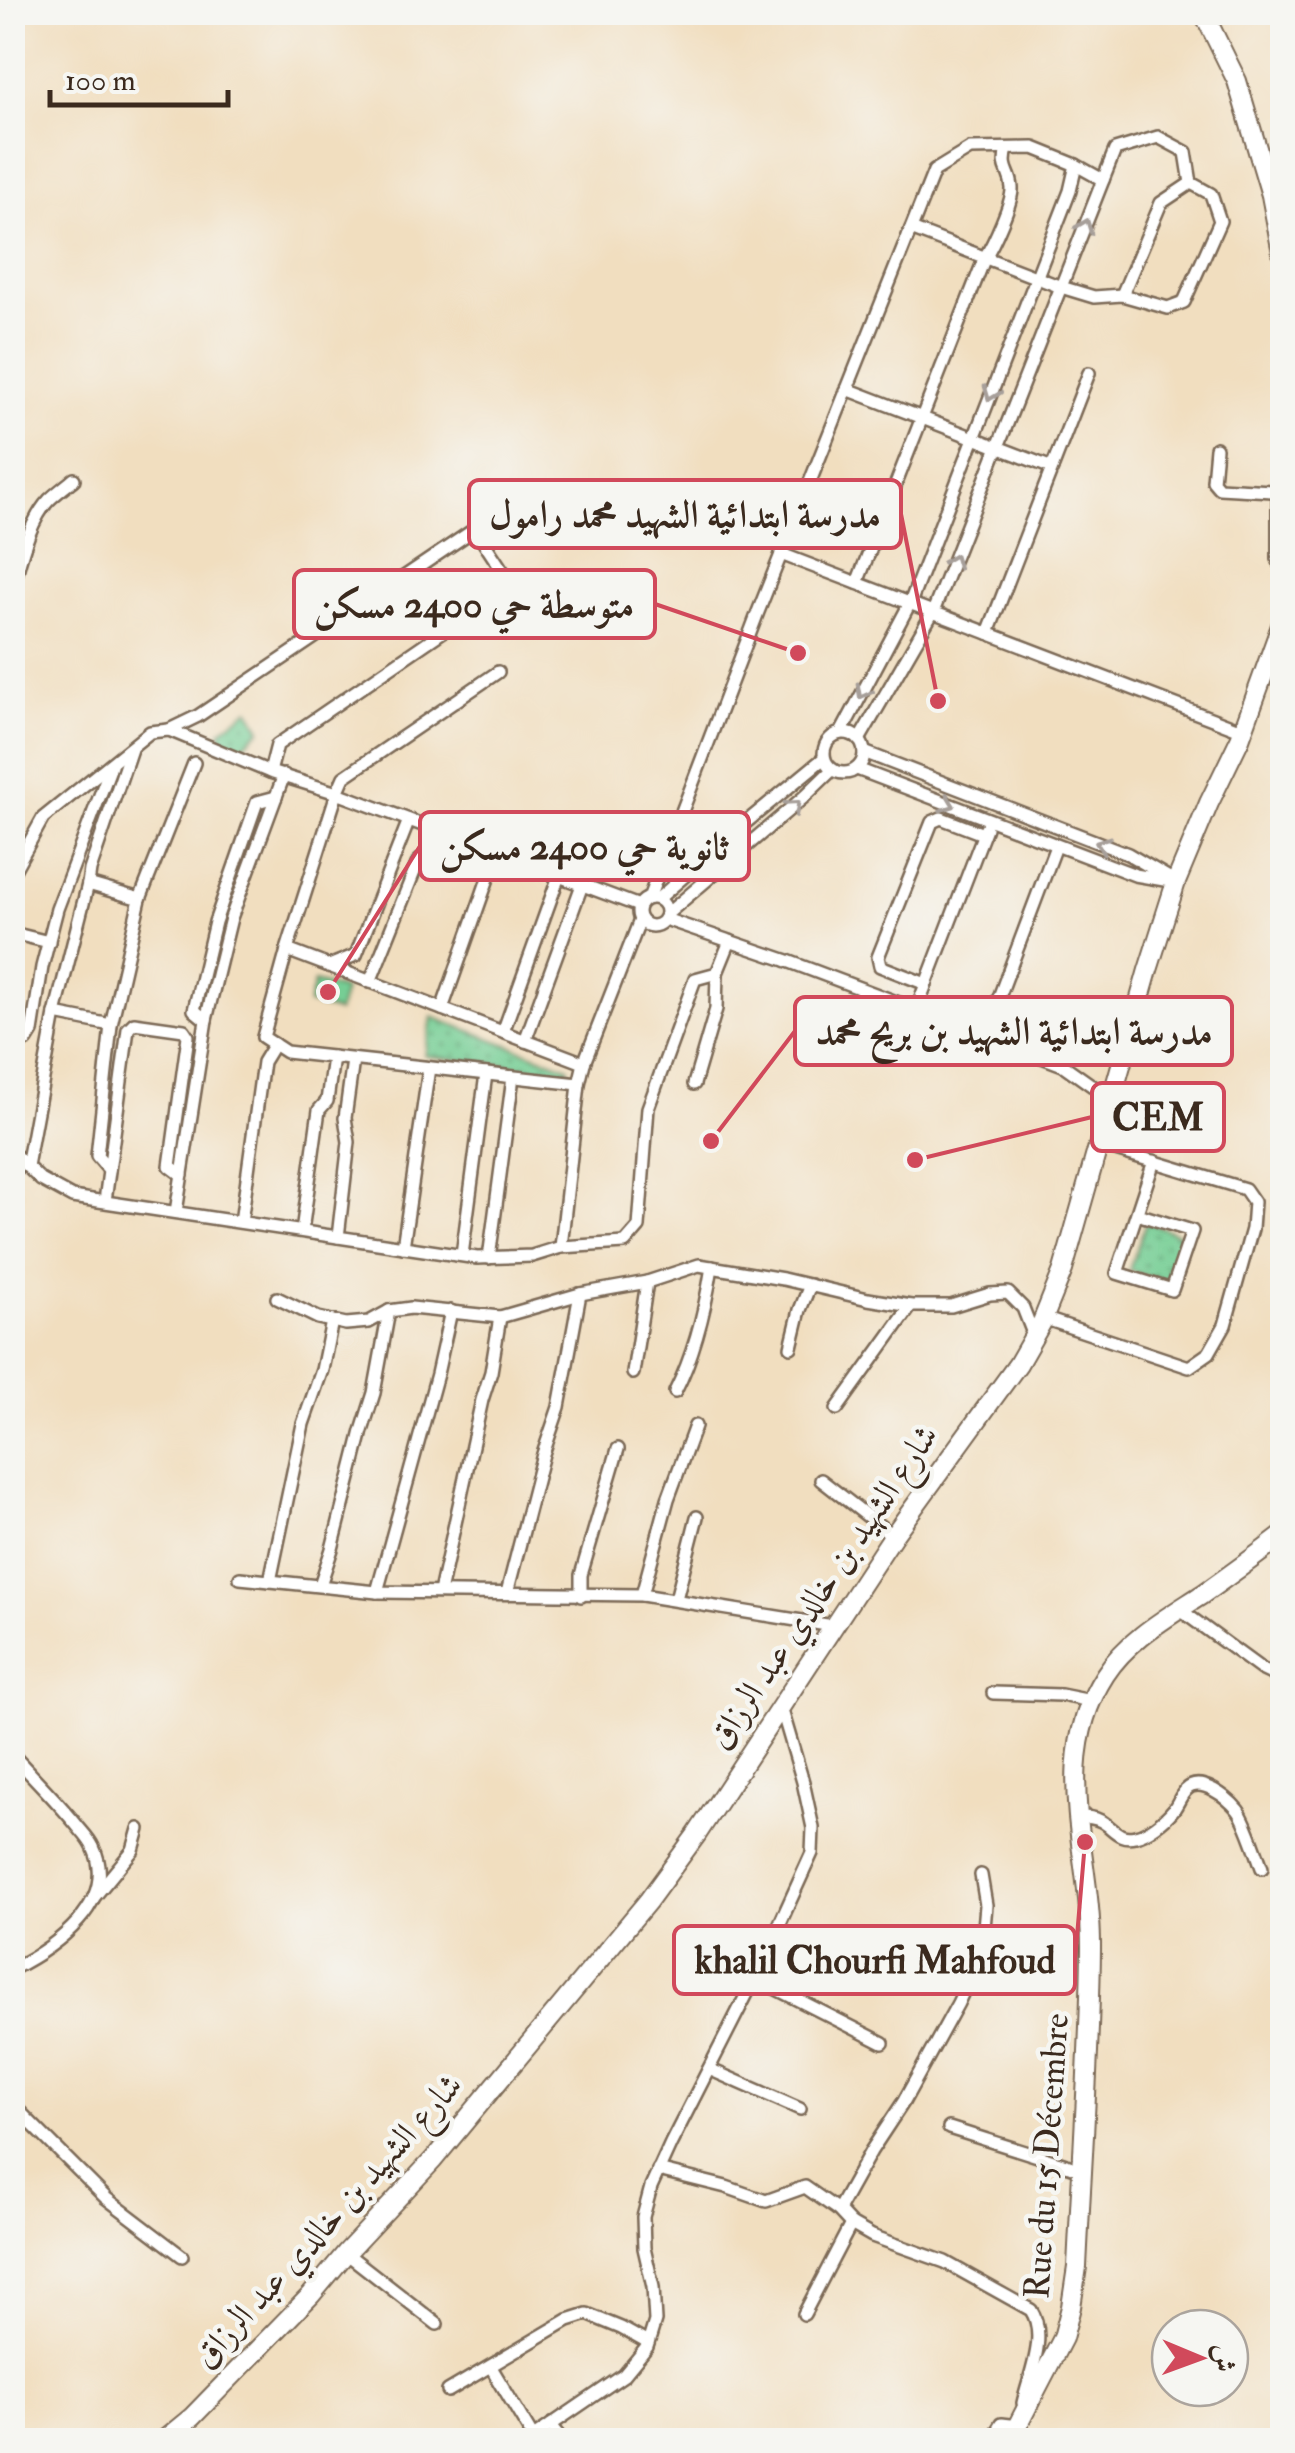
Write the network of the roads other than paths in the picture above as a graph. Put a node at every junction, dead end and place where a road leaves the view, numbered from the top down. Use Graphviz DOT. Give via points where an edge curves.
graph roads {
  1 [pos="1202,12"];
  2 [pos="1007,149"];
  3 [pos="1076,165"];
  4 [pos="1103,180"];
  5 [pos="1190,183"];
  6 [pos="910,229"];
  7 [pos="1282,253"];
  8 [pos="985,257"];
  9 [pos="1037,276"];
  10 [pos="1061,287"];
  11 [pos="1122,295"];
  12 [pos="1089,373"];
  13 [pos="847,388"];
  14 [pos="922,418"];
  15 [pos="974,439"];
  16 [pos="1216,448"];
  17 [pos="998,449"];
  18 [pos="1052,468"];
  19 [pos="74,479"];
  20 [pos="781,554"];
  21 [pos="1282,568"];
  22 [pos="857,583"];
  23 [pos="12,592"];
  24 [pos="910,604"];
  25 [pos="933,612"];
  26 [pos="1282,622"];
  27 [pos="988,633"];
  28 [pos="498,672"];
  29 [pos="168,730"];
  30 [pos="1244,731"];
  31 [pos="841,733"];
  32 [pos="862,746"];
  33 [pos="132,747"];
  34 [pos="112,762"];
  35 [pos="194,764"];
  36 [pos="828,764"];
  37 [pos="856,769"];
  38 [pos="270,772"];
  39 [pos="284,774"];
  40 [pos="336,792"];
  41 [pos="409,820"];
  42 [pos="989,820"];
  43 [pos="436,830"];
  44 [pos="983,834"];
  45 [pos="1056,846"];
  46 [pos="497,853"];
  47 [pos="12,874"];
  48 [pos="560,876"];
  49 [pos="1176,882"];
  50 [pos="88,884"];
  51 [pos="582,885"];
  52 [pos="140,899"];
  53 [pos="649,901"];
  54 [pos="666,917"];
  55 [pos="640,920"];
  56 [pos="12,934"];
  57 [pos="730,941"];
  58 [pos="49,942"];
  59 [pos="287,950"];
  60 [pos="329,966"];
  61 [pos="717,974"];
  62 [pos="370,982"];
  63 [pos="926,984"];
  64 [pos="442,1009"];
  65 [pos="916,1010"];
  66 [pos="55,1014"];
  67 [pos="111,1025"];
  68 [pos="502,1032"];
  69 [pos="984,1037"];
  70 [pos="12,1038"];
  71 [pos="524,1040"];
  72 [pos="274,1044"];
  73 [pos="334,1057"];
  74 [pos="354,1060"];
  75 [pos="584,1063"];
  76 [pos="429,1068"];
  77 [pos="486,1074"];
  78 [pos="513,1077"];
  79 [pos="579,1084"];
  80 [pos="694,1084"];
  81 [pos="1113,1095"];
  82 [pos="327,1101"];
  83 [pos="346,1104"];
  84 [pos="1099,1145"];
  85 [pos="12,1152"];
  86 [pos="1154,1160"];
  87 [pos="26,1166"];
  88 [pos="109,1170"];
  89 [pos="182,1175"];
  90 [pos="105,1202"];
  91 [pos="176,1212"];
  92 [pos="1136,1214"];
  93 [pos="241,1222"];
  94 [pos="302,1231"];
  95 [pos="338,1237"];
  96 [pos="403,1247"];
  97 [pos="561,1247"];
  98 [pos="462,1256"];
  99 [pos="489,1258"];
  100 [pos="712,1267"];
  101 [pos="646,1282"];
  102 [pos="810,1285"];
  103 [pos="580,1294"];
  104 [pos="276,1298"];
  105 [pos="911,1306"];
  106 [pos="388,1311"];
  107 [pos="451,1311"];
  108 [pos="500,1317"];
  109 [pos="1044,1318"];
  110 [pos="332,1321"];
  111 [pos="1034,1336"];
  112 [pos="790,1347"];
  113 [pos="633,1374"];
  114 [pos="675,1392"];
  115 [pos="837,1409"];
  116 [pos="695,1426"];
  117 [pos="618,1449"];
  118 [pos="821,1480"];
  119 [pos="697,1517"];
  120 [pos="894,1536"];
  121 [pos="1282,1536"];
  122 [pos="1274,1546"];
  123 [pos="240,1578"];
  124 [pos="270,1581"];
  125 [pos="320,1585"];
  126 [pos="377,1592"];
  127 [pos="440,1592"];
  128 [pos="507,1593"];
  129 [pos="581,1596"];
  130 [pos="642,1596"];
  131 [pos="676,1599"];
  132 [pos="1180,1610"];
  133 [pos="833,1626"];
  134 [pos="1282,1679"];
  135 [pos="993,1693"];
  136 [pos="1091,1701"];
  137 [pos="780,1706"];
  138 [pos="12,1754"];
  139 [pos="1078,1817"];
  140 [pos="139,1829"];
  141 [pos="1262,1868"];
  142 [pos="982,1875"];
  143 [pos="95,1896"];
  144 [pos="12,1969"];
  145 [pos="755,1978"];
  146 [pos="883,2043"];
  147 [pos="710,2069"];
  148 [pos="12,2104"];
  149 [pos="800,2109"];
  150 [pos="949,2128"];
  151 [pos="658,2170"];
  152 [pos="1082,2170"];
  153 [pos="838,2210"];
  154 [pos="851,2224"];
  155 [pos="346,2253"];
  156 [pos="182,2256"];
  157 [pos="804,2314"];
  158 [pos="437,2324"];
  159 [pos="648,2344"];
  160 [pos="491,2366"];
  161 [pos="448,2391"];
  162 [pos="551,2425"];
  163 [pos="1014,2433"];
  164 [pos="531,2439"];
  165 [pos="164,2440"];
  166 [pos="563,2440"];
  167 [pos="991,2440"];
  1 -- 7 [label="main road" via="1237,81"];
  2 -- 3 [label="street" via="1034,148"];
  2 -- 6 [label="street" via="970,150 934,171"];
  2 -- 8 [label="street" via="1004,163 1013,189"];
  3 -- 4 [label="street"];
  3 -- 9 [label="street"];
  4 -- 5 [label="street" via="1115,150 1158,137 1186,152"];
  10 -- 4 [label="street, one-way"];
  5 -- 11 [label="street" via="1161,203"];
  5 -- 11 [label="street" via="1211,194 1220,221 1184,302 1168,308"];
  6 -- 8 [label="street"];
  6 -- 13 [label="street"];
  8 -- 9 [label="street"];
  8 -- 14 [label="street"];
  9 -- 10 [label="street"];
  9 -- 15 [label="street, one-way"];
  10 -- 11 [label="street" via="1094,297"];
  10 -- 17 [label="street"];
  12 -- 18 [label="street"];
  13 -- 14 [label="street"];
  13 -- 20 [label="street"];
  14 -- 15 [label="street"];
  14 -- 22 [label="street"];
  15 -- 17 [label="street"];
  15 -- 24 [label="street"];
  16 -- 21 [label="street" via="1213,481 1219,488 1278,494"];
  17 -- 18 [label="street"];
  25 -- 17 [label="street, one-way"];
  18 -- 27 [label="street"];
  19 -- 23 [label="street" via="38,518"];
  20 -- 22 [label="street"];
  20 -- 53 [label="street"];
  22 -- 24 [label="street"];
  24 -- 25 [label="street"];
  24 -- 31 [label="street, one-way"];
  25 -- 27 [label="street"];
  25 -- 32 [label="street"];
  26 -- 30 [label="main road, شارع الشهيد بن خالدي عبد الرزاق"];
  27 -- 30 [label="street"];
  28 -- 40 [label="street" via="344,777"];
  29 -- 33 [label="street" via="150,732"];
  29 -- 38 [label="street"];
  29 -- 38 [label="street" via="475,530 506,576 502,590 278,745"];
  30 -- 49 [label="main road, شارع الشهيد بن خالدي عبد الرزاق"];
  31 -- 32 [label="street"];
  31 -- 36 [label="street" via="825,745"];
  32 -- 37 [label="street"];
  49 -- 32 [label="street, one-way" via="1128,854"];
  33 -- 34 [label="street"];
  33 -- 50 [label="street"];
  34 -- 47 [label="street" via="43,818"];
  34 -- 58 [label="street"];
  35 -- 52 [label="street"];
  36 -- 37 [label="street" via="845,773"];
  36 -- 53 [label="street"];
  54 -- 36 [label="street, one-way" via="804,797"];
  37 -- 42 [label="street, one-way"];
  38 -- 39 [label="street"];
  39 -- 40 [label="street"];
  39 -- 89 [label="street" via="276,797 257,802 215,922 194,1010 206,1020"];
  40 -- 41 [label="street"];
  40 -- 59 [label="street"];
  41 -- 43 [label="street"];
  41 -- 60 [label="street" via="356,956"];
  42 -- 44 [label="street"];
  42 -- 45 [label="street"];
  43 -- 46 [label="street"];
  43 -- 62 [label="street"];
  44 -- 63 [label="street"];
  44 -- 63 [label="street" via="941,818 932,822 878,957 880,966"];
  45 -- 49 [label="street"];
  45 -- 69 [label="street"];
  46 -- 48 [label="street"];
  46 -- 64 [label="street"];
  48 -- 51 [label="street"];
  48 -- 68 [label="street"];
  49 -- 81 [label="main road, شارع الشهيد بن خالدي عبد الرزاق"];
  50 -- 52 [label="street"];
  50 -- 66 [label="street"];
  51 -- 53 [label="street"];
  51 -- 71 [label="street"];
  52 -- 67 [label="street"];
  53 -- 54 [label="street" via="665,905"];
  53 -- 55 [label="street"];
  54 -- 55 [label="street" via="653,927"];
  54 -- 57 [label="street"];
  55 -- 75 [label="street"];
  56 -- 58 [label="street"];
  57 -- 61 [label="street"];
  57 -- 65 [label="street"];
  58 -- 70 [label="street" via="32,1032 27,1040"];
  59 -- 60 [label="street"];
  59 -- 72 [label="street" via="263,1037"];
  60 -- 62 [label="street"];
  61 -- 80 [label="street" via="716,1009"];
  61 -- 97 [label="street" via="695,979 648,1108 639,1226 625,1243"];
  62 -- 64 [label="street"];
  63 -- 65 [label="street"];
  64 -- 68 [label="street"];
  65 -- 69 [label="street"];
  66 -- 67 [label="street"];
  66 -- 87 [label="street"];
  67 -- 88 [label="street" via="97,1156"];
  68 -- 71 [label="street"];
  69 -- 81 [label="street" via="1063,1065"];
  71 -- 75 [label="street"];
  72 -- 73 [label="street" via="286,1052"];
  72 -- 93 [label="street" via="263,1062"];
  73 -- 74 [label="street"];
  73 -- 82 [label="street"];
  74 -- 76 [label="street"];
  74 -- 83 [label="street"];
  75 -- 79 [label="street"];
  76 -- 77 [label="street"];
  76 -- 96 [label="street"];
  77 -- 78 [label="street"];
  77 -- 98 [label="street"];
  78 -- 79 [label="street"];
  78 -- 99 [label="street"];
  79 -- 97 [label="street"];
  81 -- 84 [label="main road, شارع الشهيد بن خالدي عبد الرزاق"];
  82 -- 83 [label="street"];
  82 -- 94 [label="street" via="320,1110"];
  83 -- 95 [label="street" via="350,1142"];
  84 -- 86 [label="street"];
  84 -- 109 [label="main road, شارع الشهيد بن خالدي عبد الرزاق"];
  85 -- 87 [label="street"];
  86 -- 92 [label="street"];
  86 -- 109 [label="street" via="1245,1190 1254,1202 1225,1325 1209,1353 1189,1368"];
  87 -- 90 [label="street" via="72,1197"];
  88 -- 89 [label="street" via="134,1023 188,1036 170,1166"];
  88 -- 90 [label="street"];
  89 -- 91 [label="street"];
  90 -- 91 [label="street"];
  91 -- 93 [label="street"];
  92 -- 92 [label="street" via="1117,1273 1172,1290 1192,1231"];
  93 -- 94 [label="street"];
  94 -- 95 [label="street"];
  95 -- 96 [label="street"];
  96 -- 98 [label="street"];
  97 -- 99 [label="street"];
  98 -- 99 [label="street"];
  100 -- 101 [label="street"];
  100 -- 102 [label="street"];
  100 -- 114 [label="street" via="705,1309"];
  101 -- 103 [label="street"];
  101 -- 113 [label="street"];
  102 -- 105 [label="street"];
  102 -- 112 [label="street"];
  103 -- 108 [label="street"];
  103 -- 128 [label="street" via="559,1407"];
  104 -- 110 [label="street"];
  105 -- 111 [label="street" via="951,1306 1008,1293 1023,1308"];
  105 -- 115 [label="street"];
  106 -- 107 [label="street"];
  106 -- 110 [label="street" via="369,1322"];
  106 -- 125 [label="street" via="374,1392"];
  107 -- 108 [label="street"];
  107 -- 126 [label="street"];
  108 -- 127 [label="street"];
  109 -- 111 [label="main road, شارع الشهيد بن خالدي عبد الرزاق"];
  110 -- 124 [label="street"];
  111 -- 120 [label="main road, شارع الشهيد بن خالدي عبد الرزاق"];
  116 -- 130 [label="street"];
  117 -- 129 [label="street"];
  118 -- 120 [label="street"];
  119 -- 131 [label="street"];
  120 -- 133 [label="main road, شارع الشهيد بن خالدي عبد الرزاق"];
  121 -- 122 [label="main road, Rue du 15 Décembre"];
  122 -- 132 [label="main road, Rue du 15 Décembre"];
  123 -- 124 [label="street"];
  124 -- 125 [label="street"];
  125 -- 126 [label="street"];
  126 -- 127 [label="street"];
  127 -- 128 [label="street"];
  128 -- 129 [label="street"];
  129 -- 130 [label="street"];
  130 -- 131 [label="street"];
  131 -- 133 [label="street"];
  132 -- 134 [label="street"];
  132 -- 136 [label="main road, Rue du 15 Décembre" via="1129,1645"];
  133 -- 137 [label="main road, شارع الشهيد بن خالدي عبد الرزاق"];
  135 -- 136 [label="street"];
  136 -- 139 [label="main road, Rue du 15 Décembre" via="1075,1768"];
  137 -- 145 [label="street" via="803,1782 812,1853"];
  137 -- 155 [label="main road, شارع الشهيد بن خالدي عبد الرزاق" via="648,1901 433,2160"];
  138 -- 143 [label="street" via="92,1844 98,1861"];
  139 -- 141 [label="street" via="1134,1836 1173,1811 1188,1788 1204,1785 1239,1811"];
  139 -- 152 [label="main road, Rue du 15 Décembre" via="1091,1944"];
  140 -- 143 [label="street" via="132,1850"];
  142 -- 153 [label="street" via="982,1951"];
  143 -- 144 [label="street" via="68,1932"];
  145 -- 146 [label="street"];
  145 -- 147 [label="street"];
  147 -- 149 [label="street"];
  147 -- 151 [label="street"];
  148 -- 156 [label="street" via="106,2198"];
  150 -- 152 [label="street"];
  151 -- 153 [label="street" via="766,2201 805,2187"];
  151 -- 159 [label="street" via="643,2217 655,2321"];
  152 -- 163 [label="main road, Rue du 15 Décembre" via="1077,2267 1063,2338"];
  153 -- 154 [label="street"];
  154 -- 157 [label="street"];
  154 -- 163 [label="street" via="944,2262 1032,2310 1039,2336"];
  155 -- 158 [label="street"];
  155 -- 165 [label="main road, شارع الشهيد بن خالدي عبد الرزاق"];
  159 -- 160 [label="street" via="587,2314"];
  159 -- 162 [label="street" via="624,2375"];
  160 -- 161 [label="street"];
  160 -- 164 [label="street"];
  162 -- 164 [label="street"];
  162 -- 166 [label="street"];
  163 -- 167 [label="street" via="1001,2424"];
}
